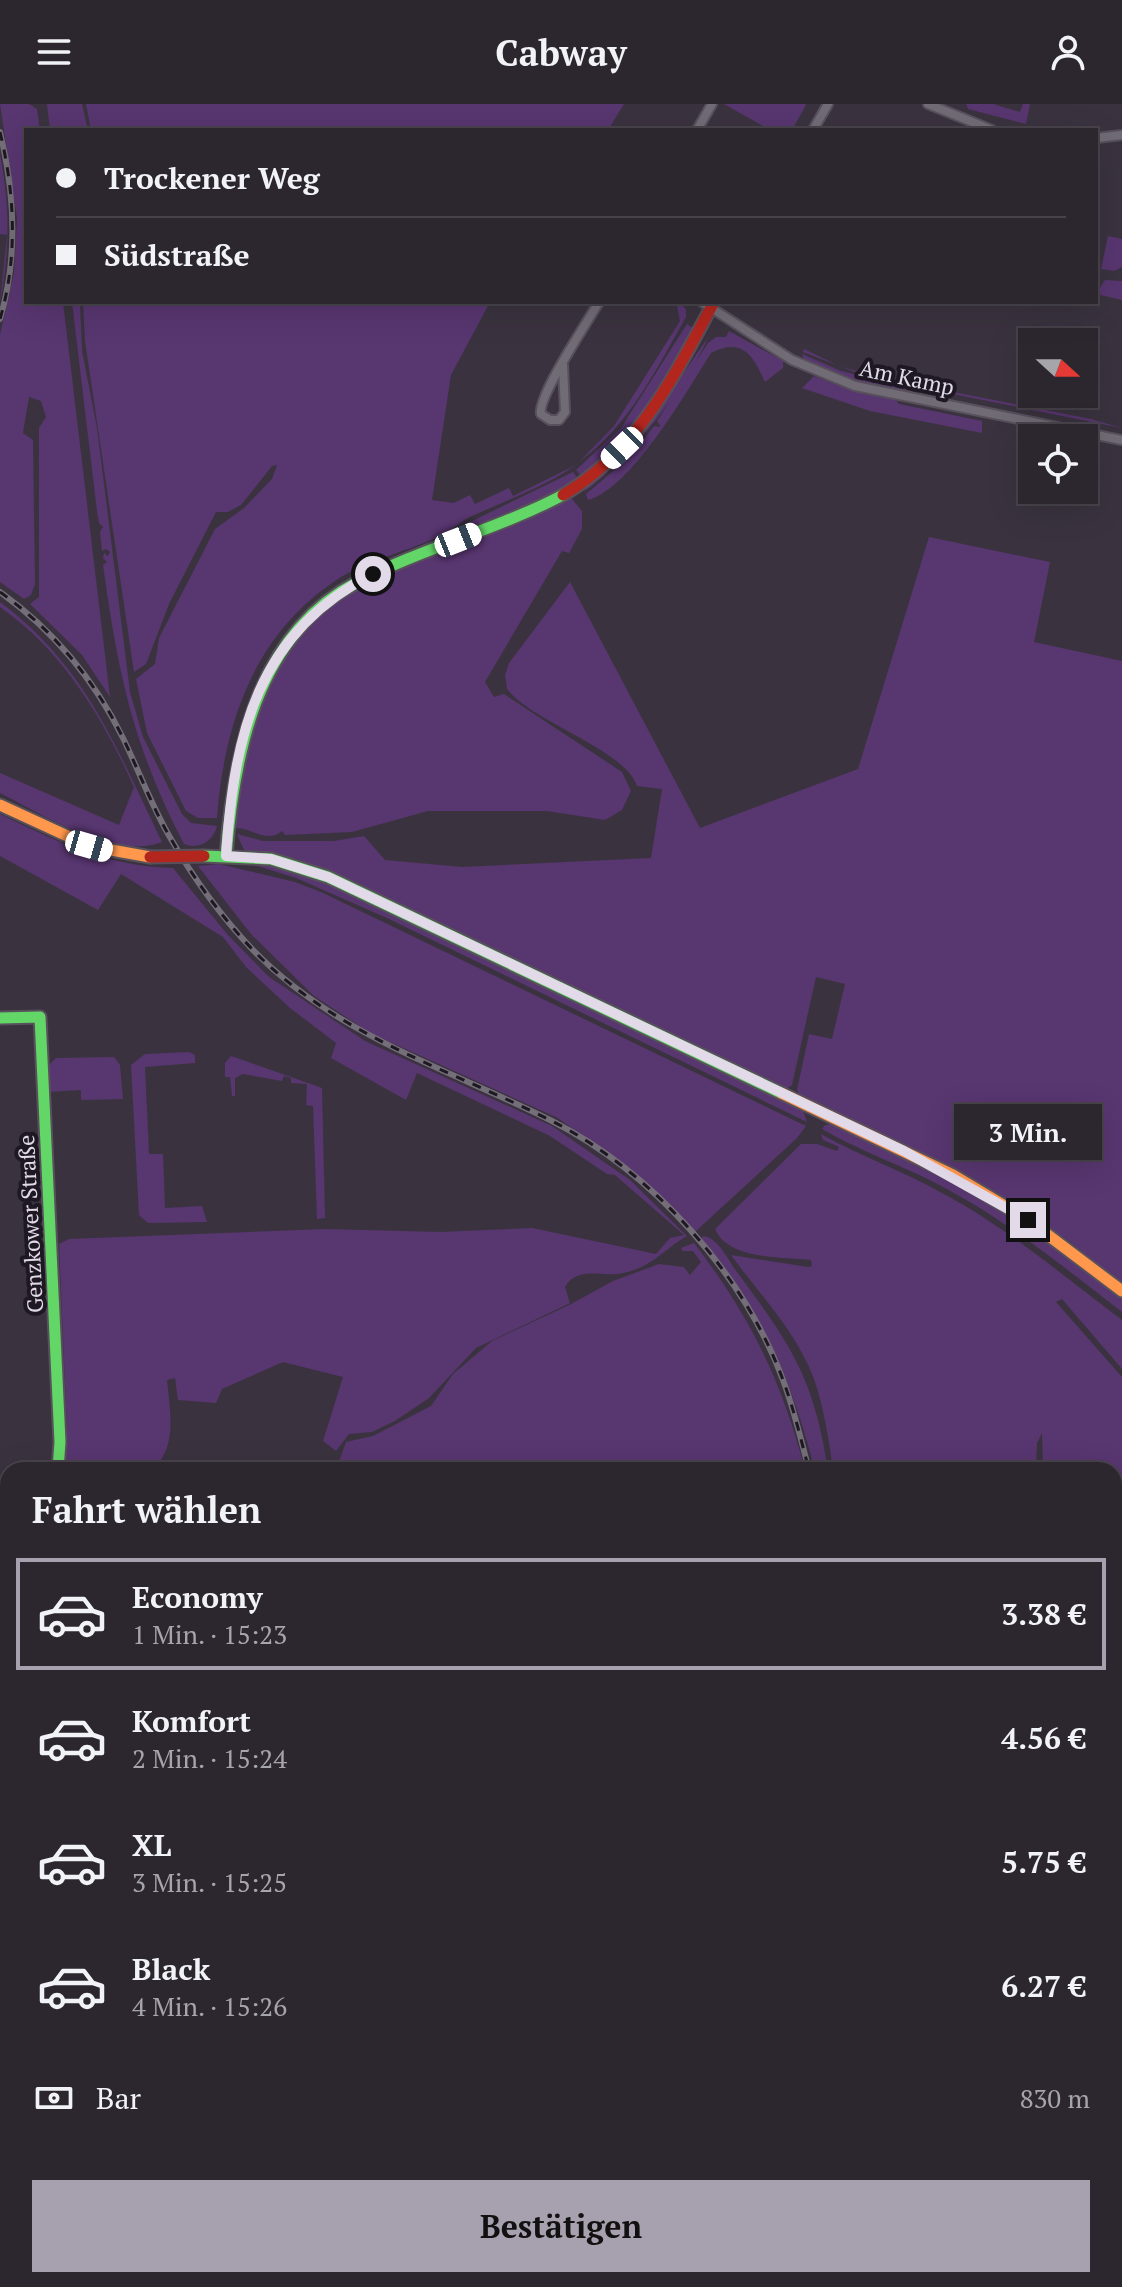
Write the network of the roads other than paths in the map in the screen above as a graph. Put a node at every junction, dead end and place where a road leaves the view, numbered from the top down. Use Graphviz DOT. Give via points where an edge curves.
graph roads {
  1 [pos="712,104"];
  2 [pos="828,104"];
  3 [pos="928,104"];
  4 [pos="698,128"];
  5 [pos="814,128"];
  6 [pos="987,128"];
  7 [pos="1122,135"];
  8 [pos="1098,138"];
  9 [pos="598,304"];
  10 [pos="709,304"];
  11 [pos="563,365"];
  12 [pos="1122,440"];
  13 [pos="0,805"];
  14 [pos="226,856"];
  15 [pos="0,1018"];
  16 [pos="1122,1291"];
  17 [pos="59,1462"];
  1 -- 4 [label="street"];
  2 -- 5 [label="street"];
  3 -- 6 [label="street"];
  7 -- 8 [label="street"];
  9 -- 11 [label="street"];
  10 -- 12 [label="street, Am Kamp" via="802,365 855,386"];
  10 -- 14 [label="street" via="639,428 592,475 539,505 353,584 330,599 283,646 260,686 243,734"];
  11 -- 11 [label="street" via="540,408 553,420 562,418 566,409"];
  13 -- 14 [label="street, bridge" via="89,846 150,857"];
  14 -- 16 [label="street" via="271,859 328,877 904,1151 1028,1220"];
  15 -- 17 [label="street, Genzkower Straße" via="40,1017"];
}
